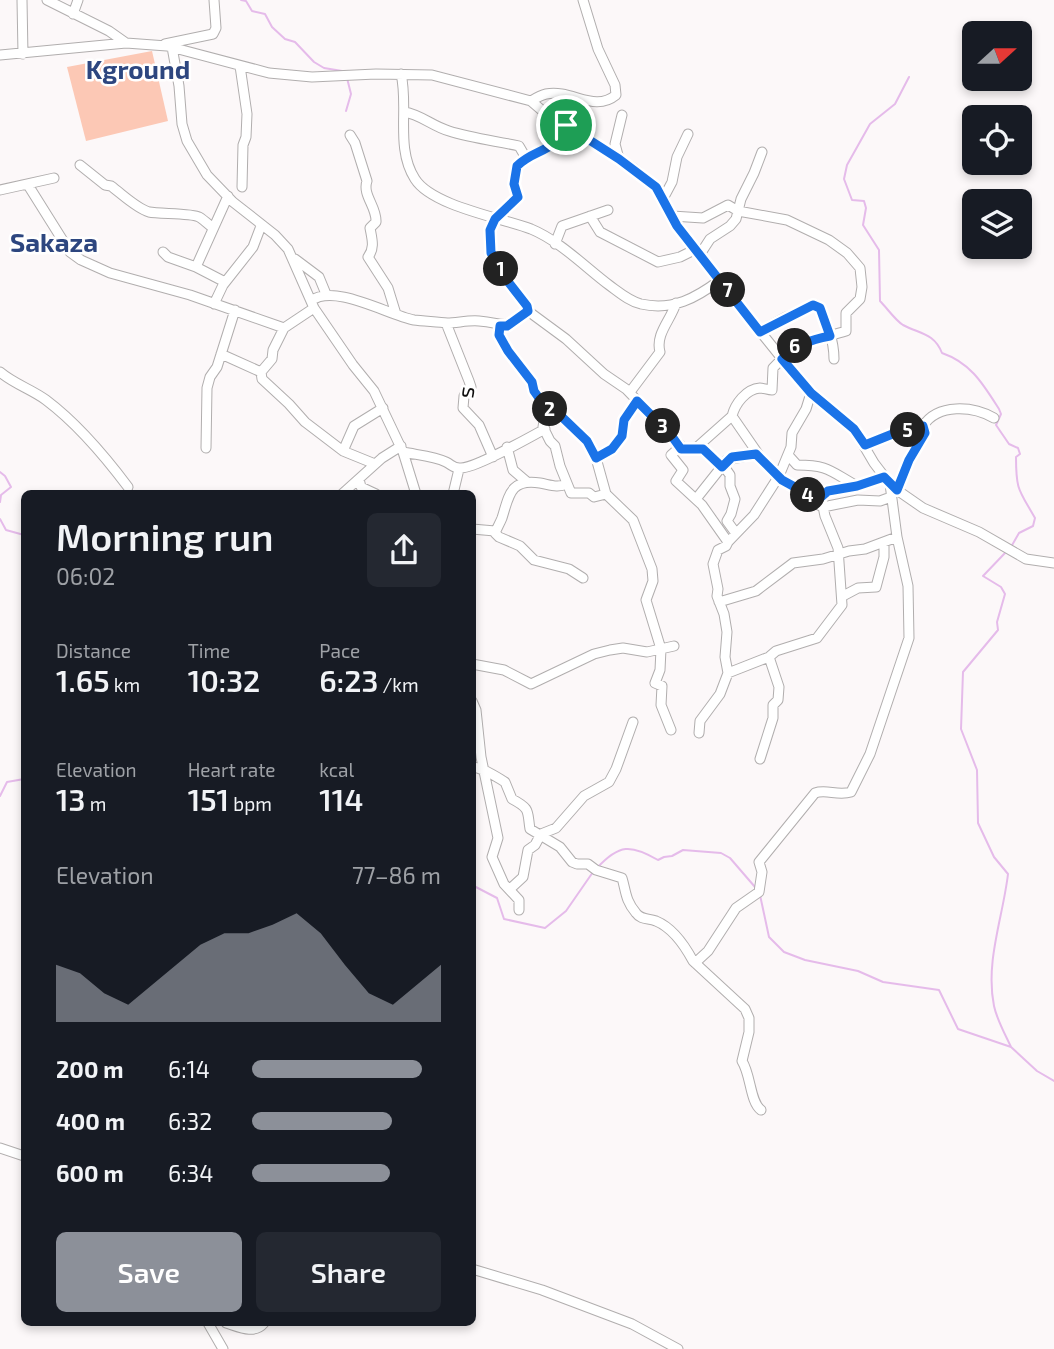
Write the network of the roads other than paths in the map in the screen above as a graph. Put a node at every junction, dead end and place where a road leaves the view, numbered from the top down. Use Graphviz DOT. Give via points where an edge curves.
graph roads {
  1 [pos="22,0"];
  2 [pos="47,0"];
  3 [pos="78,0"];
  4 [pos="214,0"];
  5 [pos="583,0"];
  6 [pos="73,14"];
  7 [pos="126,43"];
  8 [pos="160,46"];
  9 [pos="172,47"];
  10 [pos="23,54"];
  11 [pos="0,55"];
  12 [pos="240,66"];
  13 [pos="401,74"];
  14 [pos="531,101"];
  15 [pos="404,112"];
  16 [pos="622,115"];
  17 [pos="566,125"];
  18 [pos="688,134"];
  19 [pos="350,135"];
  20 [pos="762,152"];
  21 [pos="526,158"];
  22 [pos="619,159"];
  23 [pos="80,165"];
  24 [pos="54,178"];
  25 [pos="28,185"];
  26 [pos="242,187"];
  27 [pos="0,190"];
  28 [pos="228,196"];
  29 [pos="664,197"];
  30 [pos="608,210"];
  31 [pos="738,211"];
  32 [pos="590,216"];
  33 [pos="673,216"];
  34 [pos="495,219"];
  35 [pos="261,226"];
  36 [pos="213,228"];
  37 [pos="555,244"];
  38 [pos="163,252"];
  39 [pos="697,253"];
  40 [pos="293,258"];
  41 [pos="196,267"];
  42 [pos="720,280"];
  43 [pos="225,282"];
  44 [pos="326,295"];
  45 [pos="676,303"];
  46 [pos="214,304"];
  47 [pos="312,304"];
  48 [pos="235,310"];
  49 [pos="528,311"];
  50 [pos="396,314"];
  51 [pos="446,323"];
  52 [pos="500,326"];
  53 [pos="284,328"];
  54 [pos="760,332"];
  55 [pos="830,336"];
  56 [pos="221,354"];
  57 [pos="782,359"];
  58 [pos="834,359"];
  59 [pos="0,372"];
  60 [pos="261,372"];
  61 [pos="630,392"];
  62 [pos="811,393"];
  63 [pos="637,401"];
  64 [pos="383,408"];
  65 [pos="546,408"];
  66 [pos="732,416"];
  67 [pos="994,418"];
  68 [pos="923,426"];
  69 [pos="545,429"];
  70 [pos="865,445"];
  71 [pos="507,447"];
  72 [pos="206,448"];
  73 [pos="696,448"];
  74 [pos="402,449"];
  75 [pos="681,449"];
  76 [pos="342,451"];
  77 [pos="756,454"];
  78 [pos="788,455"];
  79 [pos="493,457"];
  80 [pos="596,458"];
  81 [pos="375,464"];
  82 [pos="722,466"];
  83 [pos="459,469"];
  84 [pos="779,476"];
  85 [pos="359,479"];
  86 [pos="527,482"];
  87 [pos="567,484"];
  88 [pos="128,486"];
  89 [pos="857,486"];
  90 [pos="890,487"];
  91 [pos="347,490"];
  92 [pos="367,490"];
  93 [pos="415,490"];
  94 [pos="454,490"];
  95 [pos="606,494"];
  96 [pos="696,499"];
  97 [pos="822,502"];
  98 [pos="476,529"];
  99 [pos="495,531"];
  100 [pos="735,532"];
  101 [pos="897,537"];
  102 [pos="728,542"];
  103 [pos="884,542"];
  104 [pos="839,553"];
  105 [pos="1054,563"];
  106 [pos="583,578"];
  107 [pos="842,596"];
  108 [pos="719,602"];
  109 [pos="674,646"];
  110 [pos="661,649"];
  111 [pos="769,657"];
  112 [pos="476,665"];
  113 [pos="729,673"];
  114 [pos="476,722"];
  115 [pos="634,722"];
  116 [pos="671,730"];
  117 [pos="699,733"];
  118 [pos="760,758"];
  119 [pos="476,768"];
  120 [pos="485,770"];
  121 [pos="539,836"];
  122 [pos="510,888"];
  123 [pos="519,910"];
  124 [pos="695,964"];
  125 [pos="761,1110"];
  126 [pos="0,1148"];
  127 [pos="21,1155"];
  128 [pos="476,1270"];
  129 [pos="210,1326"];
  130 [pos="235,1326"];
  131 [pos="262,1326"];
  132 [pos="223,1349"];
  133 [pos="678,1349"];
  1 -- 10 [label="street"];
  2 -- 6 [label="street"];
  3 -- 6 [label="street"];
  4 -- 8 [label="street" via="213,34"];
  5 -- 14 [label="street" via="616,95 595,103 561,94"];
  6 -- 7 [label="street"];
  7 -- 8 [label="street"];
  7 -- 10 [label="street"];
  8 -- 9 [label="street"];
  9 -- 12 [label="street"];
  9 -- 28 [label="street" via="183,132 207,174"];
  10 -- 11 [label="street"];
  12 -- 13 [label="street" via="312,77"];
  12 -- 26 [label="street" via="247,114"];
  13 -- 14 [label="street" via="432,75"];
  13 -- 15 [label="street"];
  14 -- 17 [label="street"];
  15 -- 21 [label="street" via="451,132 519,146"];
  15 -- 34 [label="street" via="407,159 417,182 457,205"];
  16 -- 22 [label="street" via="615,144"];
  17 -- 21 [label="street" via="562,138"];
  17 -- 22 [label="street"];
  18 -- 29 [label="street"];
  19 -- 50 [label="street" via="376,214 368,257 388,288"];
  20 -- 31 [label="street"];
  21 -- 34 [label="street" via="514,173 518,197"];
  22 -- 29 [label="street"];
  23 -- 36 [label="street" via="145,210 197,215"];
  24 -- 25 [label="street"];
  25 -- 27 [label="street"];
  25 -- 46 [label="street" via="70,252 81,260"];
  28 -- 35 [label="street"];
  28 -- 36 [label="street"];
  29 -- 33 [label="street"];
  30 -- 32 [label="street"];
  31 -- 33 [label="street" via="728,205 703,218"];
  31 -- 39 [label="street" via="730,226"];
  31 -- 55 [label="street" via="787,219 835,244 856,262 860,299 846,313 846,331"];
  32 -- 37 [label="street" via="562,226"];
  32 -- 39 [label="street" via="600,232 658,262"];
  33 -- 39 [label="street"];
  34 -- 37 [label="street" via="533,230"];
  34 -- 49 [label="street" via="490,230 491,253"];
  35 -- 40 [label="street" via="282,242"];
  35 -- 43 [label="street" via="253,247"];
  36 -- 41 [label="street"];
  37 -- 45 [label="street" via="629,300"];
  38 -- 41 [label="street"];
  39 -- 42 [label="street"];
  40 -- 44 [label="street" via="319,277"];
  40 -- 47 [label="street"];
  41 -- 43 [label="street"];
  42 -- 45 [label="street" via="691,300"];
  42 -- 54 [label="street"];
  43 -- 46 [label="street"];
  44 -- 47 [label="street"];
  44 -- 50 [label="street"];
  45 -- 61 [label="street" via="658,342 660,352"];
  46 -- 48 [label="street"];
  47 -- 53 [label="street"];
  47 -- 64 [label="street"];
  48 -- 53 [label="street"];
  48 -- 56 [label="street"];
  49 -- 52 [label="street"];
  49 -- 61 [label="street"];
  50 -- 51 [label="street"];
  51 -- 52 [label="street" via="480,321"];
  51 -- 79 [label="street, s" via="471,387 463,408 479,425"];
  52 -- 65 [label="street" via="499,335"];
  53 -- 60 [label="street"];
  54 -- 55 [label="street" via="816,305"];
  54 -- 57 [label="street"];
  55 -- 57 [label="street" via="811,339"];
  55 -- 58 [label="street"];
  56 -- 60 [label="street"];
  56 -- 72 [label="street" via="207,388"];
  57 -- 62 [label="street"];
  57 -- 66 [label="street" via="774,368 772,390 745,393"];
  59 -- 88 [label="street" via="79,429"];
  60 -- 76 [label="street" via="262,379 296,415"];
  61 -- 63 [label="street"];
  62 -- 70 [label="street" via="854,429"];
  62 -- 78 [label="street" via="792,433"];
  63 -- 75 [label="street"];
  63 -- 80 [label="street" via="624,420 622,436"];
  64 -- 74 [label="street"];
  64 -- 76 [label="street" via="354,426"];
  65 -- 69 [label="street"];
  65 -- 80 [label="street" via="560,407 562,417 587,441"];
  66 -- 73 [label="street"];
  66 -- 77 [label="street"];
  67 -- 68 [label="street" via="955,408 928,419"];
  68 -- 70 [label="street"];
  68 -- 90 [label="street" via="925,433"];
  69 -- 71 [label="street"];
  69 -- 87 [label="street"];
  70 -- 90 [label="street"];
  71 -- 79 [label="street"];
  71 -- 86 [label="street" via="513,470"];
  73 -- 75 [label="street"];
  73 -- 82 [label="street"];
  74 -- 81 [label="street"];
  74 -- 83 [label="street"];
  74 -- 93 [label="street"];
  75 -- 96 [label="street" via="671,455 683,470 676,481"];
  76 -- 81 [label="street"];
  77 -- 82 [label="street" via="732,457"];
  77 -- 84 [label="street"];
  78 -- 84 [label="street"];
  78 -- 89 [label="street" via="797,465 828,468"];
  79 -- 83 [label="street"];
  80 -- 95 [label="street"];
  81 -- 85 [label="street"];
  82 -- 96 [label="street"];
  82 -- 100 [label="street" via="730,475 735,499 727,521"];
  83 -- 94 [label="street"];
  84 -- 97 [label="street"];
  84 -- 100 [label="street" via="754,515"];
  85 -- 91 [label="street"];
  85 -- 92 [label="street"];
  86 -- 87 [label="street"];
  86 -- 99 [label="street" via="511,490"];
  87 -- 95 [label="street" via="573,494"];
  89 -- 90 [label="street"];
  89 -- 97 [label="street" via="828,491"];
  90 -- 97 [label="street" via="880,501"];
  90 -- 101 [label="street"];
  90 -- 105 [label="street" via="1026,559"];
  95 -- 110 [label="street" via="633,520 652,569 646,600"];
  96 -- 102 [label="street"];
  97 -- 104 [label="street"];
  98 -- 99 [label="street"];
  99 -- 106 [label="street" via="534,560 569,569"];
  100 -- 102 [label="street"];
  101 -- 103 [label="street"];
  101 -- 124 [label="street" via="908,586 909,639 870,754 851,792 815,793 759,862 759,892 736,908"];
  102 -- 108 [label="street" via="713,561"];
  103 -- 104 [label="street"];
  103 -- 107 [label="street" via="876,587"];
  104 -- 107 [label="street"];
  104 -- 108 [label="street" via="793,563 756,591"];
  107 -- 111 [label="street" via="835,617 817,638"];
  108 -- 113 [label="street" via="727,632"];
  109 -- 110 [label="street"];
  110 -- 112 [label="street" via="622,648 594,654 531,684 504,670"];
  110 -- 116 [label="street" via="655,683 662,686 661,705"];
  111 -- 113 [label="street"];
  111 -- 118 [label="street" via="779,687 778,700"];
  113 -- 117 [label="street" via="700,721"];
  114 -- 120 [label="street"];
  115 -- 121 [label="street" via="608,782 584,796 556,828"];
  119 -- 120 [label="street"];
  120 -- 121 [label="street" via="505,782 512,799 527,810 529,827"];
  120 -- 122 [label="street" via="498,838 492,857"];
  121 -- 122 [label="street" via="528,850 523,877"];
  121 -- 124 [label="street" via="560,847 577,864 622,878 636,914 675,934"];
  122 -- 123 [label="street" via="519,900"];
  124 -- 125 [label="street" via="745,1009 749,1032 742,1061 754,1103"];
  126 -- 127 [label="street"];
  128 -- 133 [label="street" via="632,1324"];
  129 -- 132 [label="street"];
  130 -- 131 [label="street" via="246,1330"];
}
